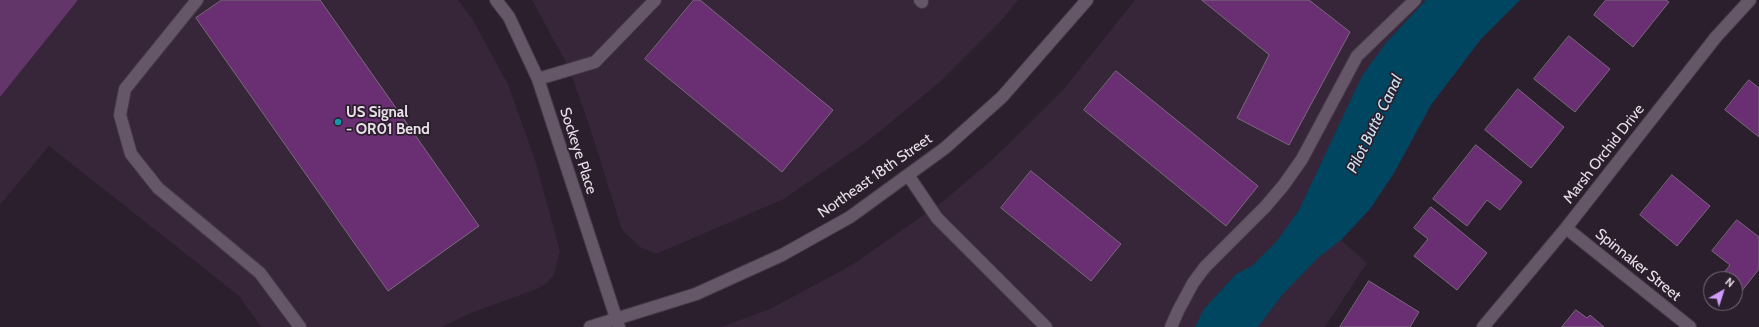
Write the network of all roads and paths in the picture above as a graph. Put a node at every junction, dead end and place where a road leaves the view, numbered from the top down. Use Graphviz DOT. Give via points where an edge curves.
graph roads {
  1 [pos="197,0"];
  2 [pos="496,0"];
  3 [pos="655,0"];
  4 [pos="1087,0"];
  5 [pos="1415,0"];
  6 [pos="1750,0"];
  7 [pos="538,79"];
  8 [pos="908,175"];
  9 [pos="1566,228"];
  10 [pos="617,323"];
  11 [pos="300,327"];
  12 [pos="590,327"];
  13 [pos="1046,327"];
  14 [pos="1171,327"];
  15 [pos="1483,327"];
  16 [pos="1690,327"];
  1 -- 11 [label="street" via="125,89 120,115 131,154 158,188 260,273"];
  2 -- 7 [label="street, Sockeye Place" via="509,17"];
  3 -- 7 [label="street" via="595,62"];
  4 -- 8 [label="street, Northeast 18th Street" via="1002,97 945,148"];
  5 -- 14 [label="street" via="1357,56 1305,154 1265,207 1197,278"];
  6 -- 9 [label="street, Marsh Orchid Drive" via="1716,36"];
  7 -- 10 [label="street, Sockeye Place"];
  8 -- 10 [label="street, Northeast 18th Street" via="850,217 782,255 696,294"];
  8 -- 13 [label="street" via="937,218"];
  9 -- 15 [label="street, Marsh Orchid Drive"];
  9 -- 16 [label="street, Spinnaker Street"];
  10 -- 12 [label="street, Northeast 18th Street"];
}
